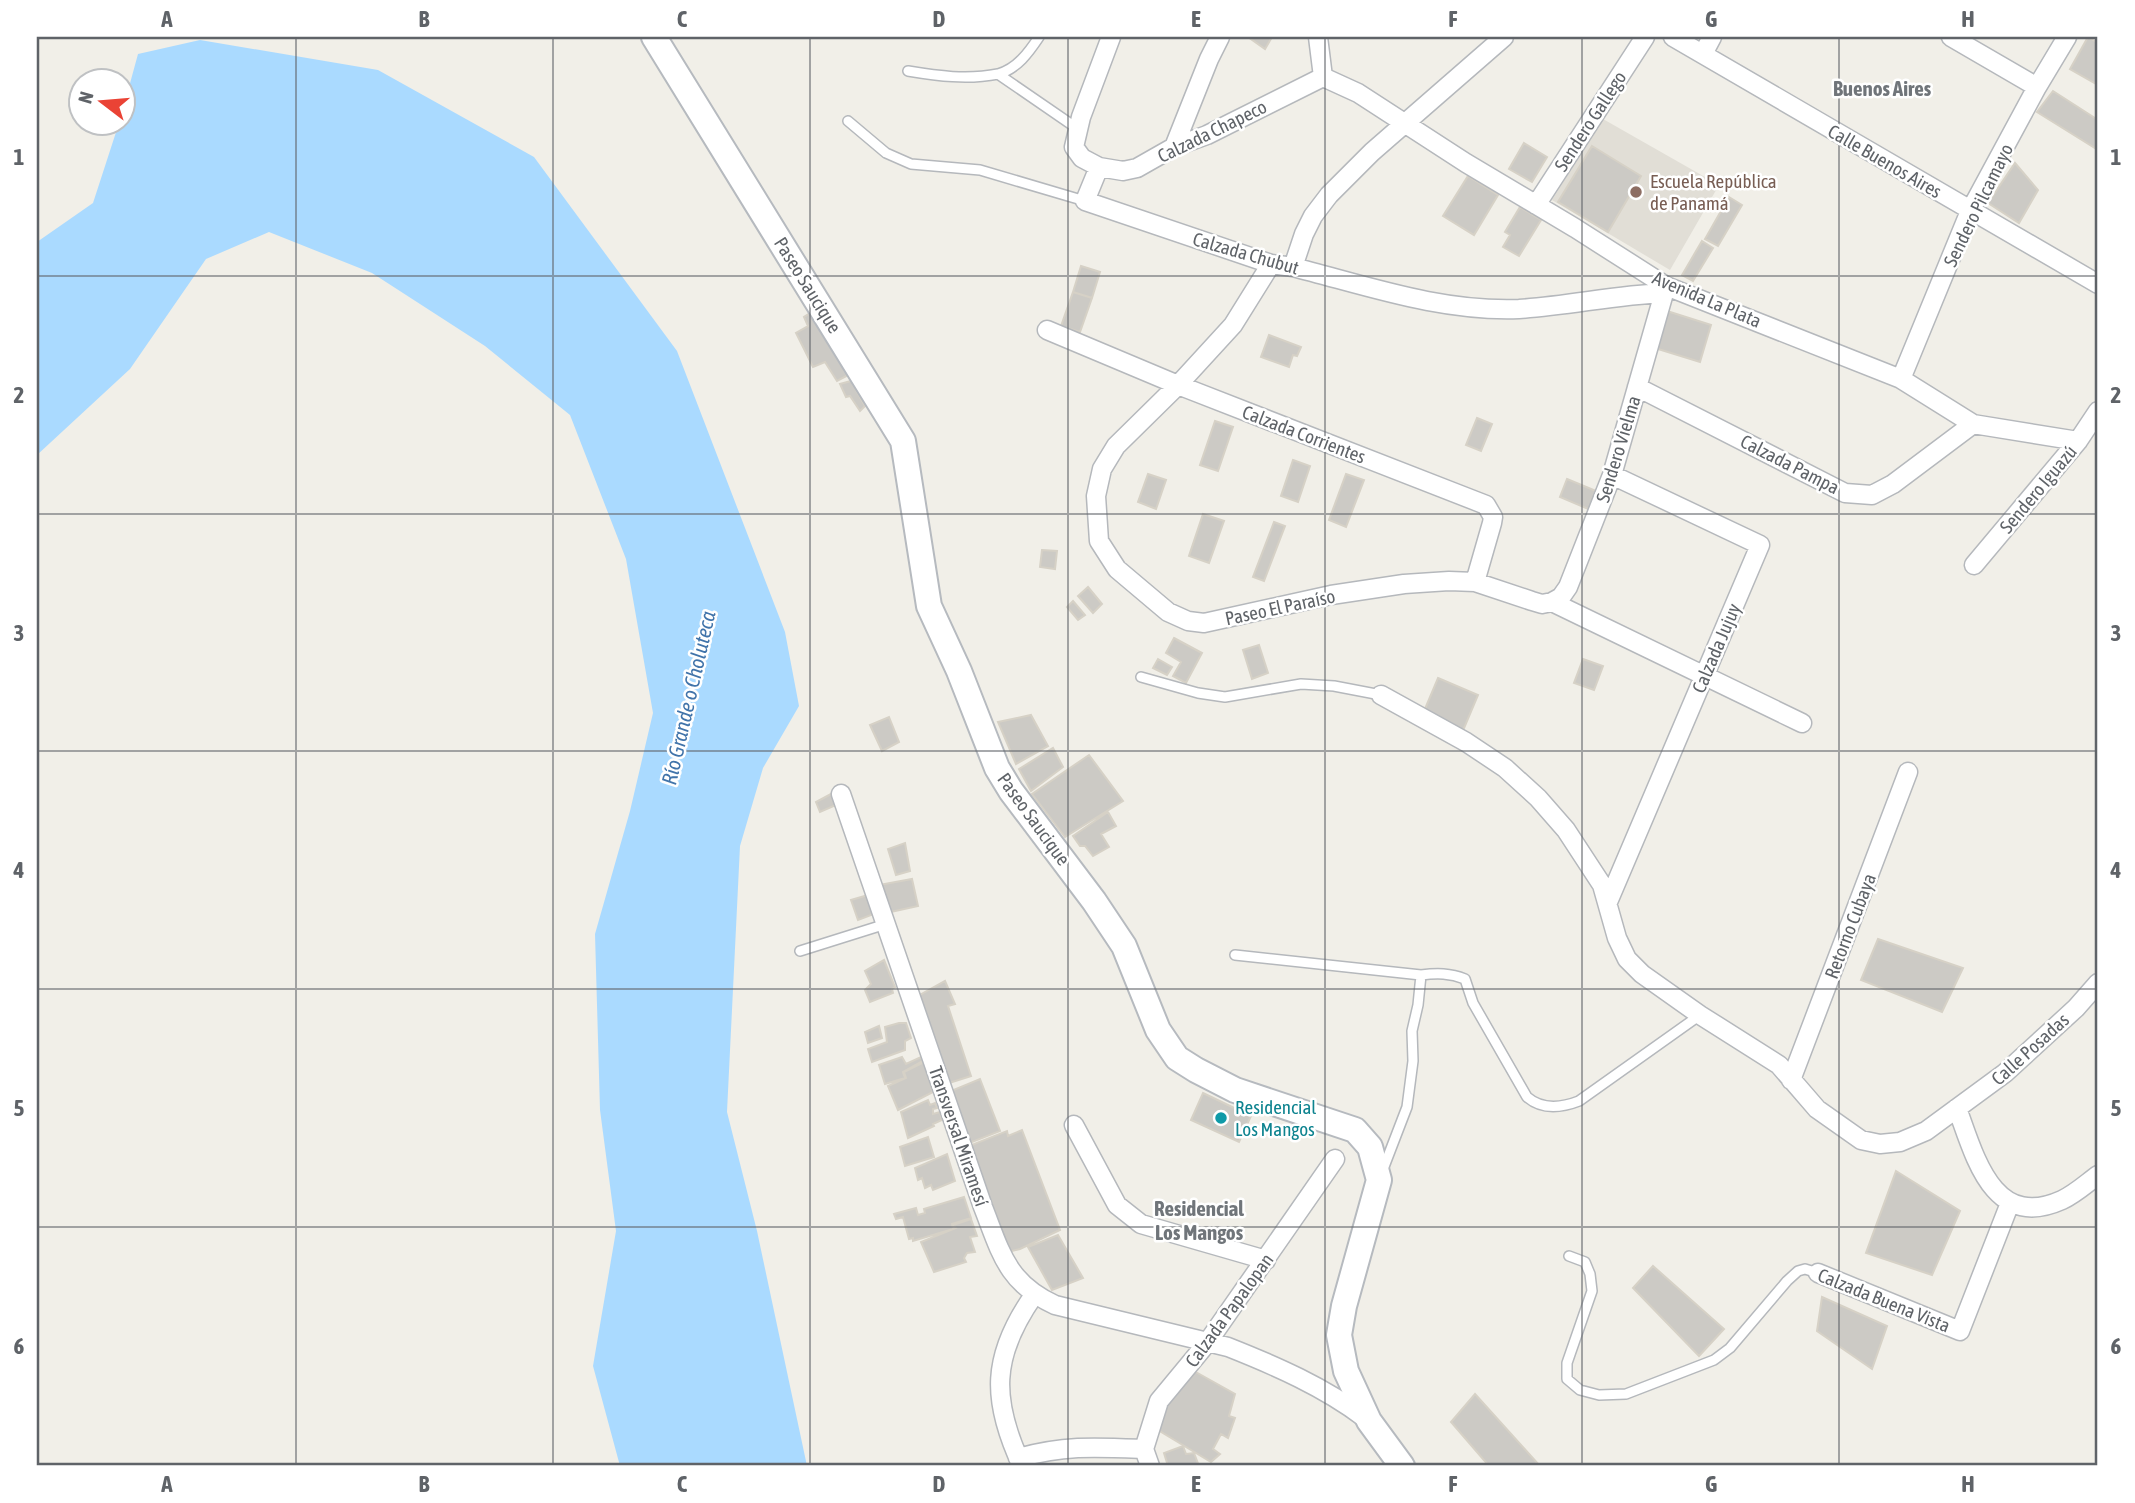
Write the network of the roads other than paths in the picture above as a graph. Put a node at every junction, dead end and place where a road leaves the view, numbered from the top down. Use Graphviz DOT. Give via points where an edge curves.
graph roads {
  1 [pos="654,37"];
  2 [pos="1039,37"];
  3 [pos="1111,37"];
  4 [pos="1220,37"];
  5 [pos="1318,37"];
  6 [pos="1504,37"];
  7 [pos="1645,37"];
  8 [pos="1673,37"];
  9 [pos="1712,37"];
  10 [pos="1951,37"];
  11 [pos="2067,37"];
  12 [pos="1703,54"];
  13 [pos="908,71"];
  14 [pos="998,74"];
  15 [pos="1323,77"];
  16 [pos="2037,88"];
  17 [pos="848,121"];
  18 [pos="1406,123"];
  19 [pos="1078,129"];
  20 [pos="1174,147"];
  21 [pos="1099,167"];
  22 [pos="1085,201"];
  23 [pos="1536,205"];
  24 [pos="1970,211"];
  25 [pos="1271,264"];
  26 [pos="1293,267"];
  27 [pos="2098,284"];
  28 [pos="1665,289"];
  29 [pos="1047,330"];
  30 [pos="1901,379"];
  31 [pos="1178,385"];
  32 [pos="1637,387"];
  33 [pos="2098,411"];
  34 [pos="1973,424"];
  35 [pos="2078,442"];
  36 [pos="1612,475"];
  37 [pos="1974,565"];
  38 [pos="1475,582"];
  39 [pos="1552,602"];
  40 [pos="1704,676"];
  41 [pos="1141,677"];
  42 [pos="1381,695"];
  43 [pos="1802,723"];
  44 [pos="1908,772"];
  45 [pos="841,794"];
  46 [pos="1608,902"];
  47 [pos="886,924"];
  48 [pos="800,951"];
  49 [pos="1234,955"];
  50 [pos="1421,975"];
  51 [pos="2098,984"];
  52 [pos="1700,1015"];
  53 [pos="1791,1080"];
  54 [pos="1956,1108"];
  55 [pos="1074,1125"];
  56 [pos="1335,1159"];
  57 [pos="2098,1175"];
  58 [pos="1379,1180"];
  59 [pos="2010,1203"];
  60 [pos="1569,1255"];
  61 [pos="1266,1260"];
  62 [pos="1818,1273"];
  63 [pos="1034,1296"];
  64 [pos="1207,1343"];
  65 [pos="1369,1420"];
  66 [pos="1144,1449"];
  67 [pos="1020,1462"];
  68 [pos="1150,1466"];
  69 [pos="1402,1466"];
  1 -- 58 [label="street, Paseo Saucique" via="903,441 929,606 998,768 1124,946 1158,1030 1177,1058 1235,1090 1355,1130 1370,1147"];
  2 -- 14 [label="lane" via="1027,55"];
  3 -- 19 [label="street"];
  4 -- 20 [label="street"];
  5 -- 15 [label="street"];
  6 -- 18 [label="street"];
  7 -- 23 [label="street, Sendero Gallego"];
  8 -- 12 [label="street, Calle Buenos Aires"];
  9 -- 12 [label="street"];
  10 -- 16 [label="street"];
  11 -- 16 [label="street, Sendero Pilcamayo"];
  12 -- 24 [label="street, Calle Buenos Aires"];
  13 -- 14 [label="lane" via="948,77"];
  14 -- 19 [label="lane"];
  15 -- 18 [label="street, Avenida La Plata"];
  15 -- 20 [label="street, Calzada Chapeco"];
  16 -- 24 [label="street, Sendero Pilcamayo"];
  17 -- 22 [label="lane, Calzada Chubut" via="886,153 911,164 979,170"];
  18 -- 23 [label="street, Avenida La Plata"];
  18 -- 26 [label="street" via="1329,195 1313,216"];
  19 -- 21 [label="street" via="1074,147 1082,158"];
  20 -- 21 [label="street, Calzada Chapeco" via="1137,168"];
  21 -- 22 [label="street"];
  22 -- 25 [label="street, Calzada Chubut"];
  23 -- 28 [label="street, Avenida La Plata"];
  24 -- 27 [label="street, Calle Buenos Aires"];
  24 -- 30 [label="street, Sendero Pilcamayo"];
  25 -- 26 [label="street, Calzada Chubut"];
  25 -- 31 [label="street, Paseo El Paraíso" via="1233,325"];
  26 -- 28 [label="street, Calzada Chubut" via="1428,302 1487,308 1573,304"];
  28 -- 30 [label="street, Avenida La Plata"];
  28 -- 32 [label="street, Sendero Vielma"];
  29 -- 31 [label="street, Calzada Corrientes"];
  30 -- 34 [label="street, Avenida La Plata"];
  31 -- 38 [label="street, Calzada Corrientes" via="1486,505 1493,517"];
  31 -- 38 [label="street, Paseo El Paraíso" via="1116,446 1102,469 1096,496 1099,541 1117,569 1168,612 1204,623 1331,595 1404,584"];
  32 -- 34 [label="street, Calzada Pampa" via="1845,493 1872,495 1893,484"];
  32 -- 36 [label="street, Sendero Vielma"];
  33 -- 35 [label="street, Sendero Iguazú"];
  34 -- 35 [label="street, Avenida La Plata"];
  35 -- 37 [label="street, Sendero Iguazú"];
  36 -- 39 [label="street, Sendero Vielma" via="1567,587"];
  36 -- 40 [label="street, Calzada Jujuy" via="1760,545"];
  38 -- 39 [label="street, Paseo El Paraíso" via="1542,604"];
  39 -- 40 [label="street, Paseo El Paraíso"];
  40 -- 43 [label="street, Paseo El Paraíso"];
  40 -- 46 [label="street, Calzada Jujuy"];
  41 -- 42 [label="lane" via="1225,697 1301,684"];
  42 -- 46 [label="street, Calle Posadas" via="1466,742 1530,790 1566,830"];
  44 -- 53 [label="street, Retorno Cubaya"];
  45 -- 47 [label="street, Transversal Miramesí"];
  46 -- 52 [label="street, Calle Posadas" via="1627,959 1642,975"];
  47 -- 48 [label="lane"];
  47 -- 63 [label="street, Transversal Miramesí" via="1003,1259"];
  49 -- 50 [label="lane"];
  50 -- 52 [label="lane" via="1454,974 1465,979 1473,1003 1527,1097 1544,1106 1579,1101"];
  50 -- 58 [label="lane" via="1407,1107"];
  51 -- 54 [label="street, Calle Posadas" via="2005,1073"];
  52 -- 53 [label="street, Calle Posadas" via="1779,1065"];
  53 -- 54 [label="street, Calle Posadas" via="1817,1109 1861,1140 1880,1144 1917,1135"];
  54 -- 59 [label="street" via="1976,1161 1997,1194"];
  55 -- 61 [label="street" via="1117,1205 1141,1224"];
  56 -- 61 [label="street, Calzada Papalopan"];
  57 -- 59 [label="street" via="2062,1200 2036,1207"];
  58 -- 65 [label="street" via="1339,1335 1346,1371"];
  59 -- 62 [label="street, Calzada Buena Vista" via="1960,1331"];
  60 -- 62 [label="lane, Calzada Buena Vista" via="1585,1262 1592,1291 1569,1356 1567,1379 1580,1391 1599,1395 1626,1394 1714,1360 1798,1271"];
  61 -- 64 [label="street, Calzada Papalopan"];
  63 -- 64 [label="street"];
  63 -- 67 [label="street" via="1010,1334 999,1388 1005,1424"];
  64 -- 65 [label="street" via="1228,1347 1301,1379"];
  64 -- 66 [label="street, Calzada Papalopan" via="1158,1401"];
  65 -- 69 [label="street"];
  66 -- 67 [label="street" via="1049,1449"];
  66 -- 68 [label="street"];
}
